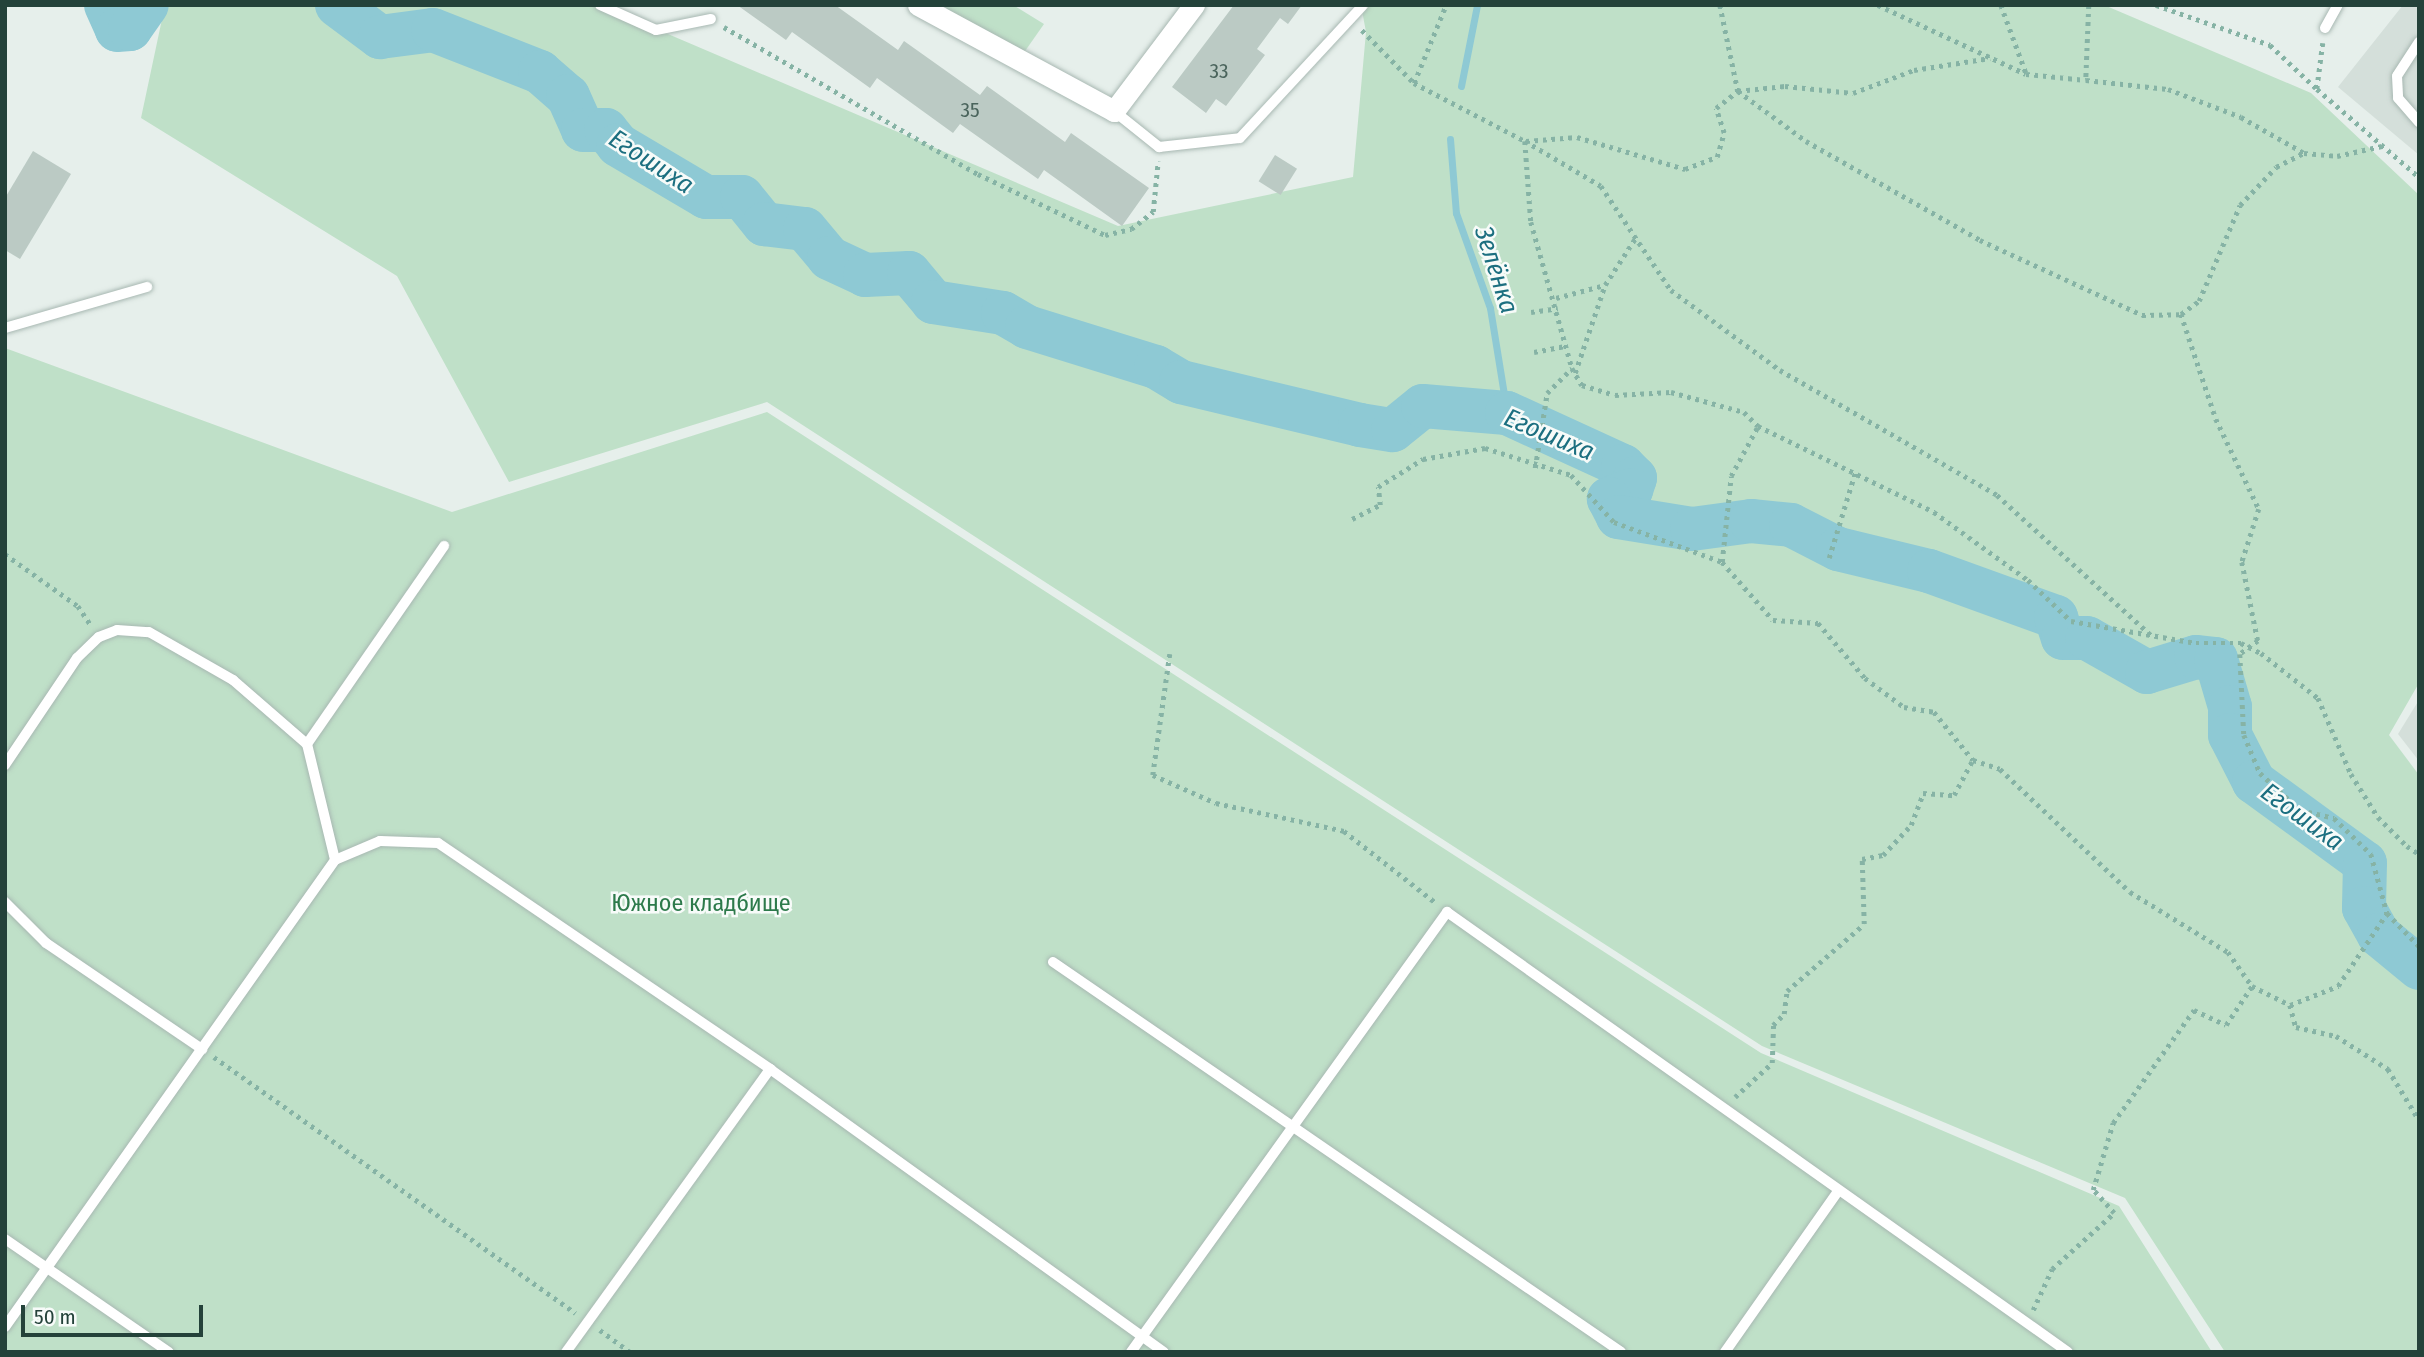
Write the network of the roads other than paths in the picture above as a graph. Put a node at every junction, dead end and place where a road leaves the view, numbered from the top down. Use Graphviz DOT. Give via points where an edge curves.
graph roads {
  1 [pos="600,5"];
  2 [pos="918,5"];
  3 [pos="1194,5"];
  4 [pos="1363,5"];
  5 [pos="2338,5"];
  6 [pos="711,19"];
  7 [pos="2325,28"];
  8 [pos="2419,42"];
  9 [pos="1114,111"];
  10 [pos="2419,122"];
  11 [pos="146,287"];
  12 [pos="5,328"];
  13 [pos="444,546"];
  14 [pos="307,744"];
  15 [pos="5,765"];
  16 [pos="335,860"];
  17 [pos="5,902"];
  18 [pos="1053,962"];
  19 [pos="202,1049"];
  20 [pos="770,1069"];
  21 [pos="1293,1127"];
  22 [pos="1838,1191"];
  23 [pos="5,1239"];
  24 [pos="47,1268"];
  25 [pos="5,1327"];
  26 [pos="1142,1336"];
  27 [pos="169,1352"];
  28 [pos="566,1352"];
  29 [pos="1131,1352"];
  30 [pos="1164,1352"];
  31 [pos="1622,1352"];
  32 [pos="1725,1352"];
  33 [pos="2068,1352"];
  1 -- 6 [label="lane" via="656,30"];
  2 -- 9 [label="street"];
  3 -- 9 [label="street"];
  4 -- 9 [label="lane" via="1240,138 1159,147"];
  5 -- 7 [label="lane"];
  8 -- 10 [label="lane" via="2397,76 2399,98"];
  11 -- 12 [label="lane"];
  13 -- 14 [label="lane"];
  14 -- 15 [label="lane" via="233,680 149,632 117,630 99,637 77,658"];
  14 -- 16 [label="lane"];
  16 -- 19 [label="lane"];
  16 -- 20 [label="lane" via="380,841 438,844"];
  17 -- 19 [label="lane" via="46,943"];
  18 -- 21 [label="lane"];
  19 -- 24 [label="lane"];
  20 -- 26 [label="lane"];
  20 -- 28 [label="lane"];
  21 -- 22 [label="lane" via="1447,912"];
  21 -- 26 [label="lane"];
  21 -- 31 [label="lane"];
  22 -- 32 [label="lane"];
  22 -- 33 [label="lane"];
  23 -- 24 [label="lane"];
  24 -- 25 [label="lane"];
  24 -- 27 [label="lane"];
  26 -- 29 [label="lane"];
  26 -- 30 [label="lane"];
}
